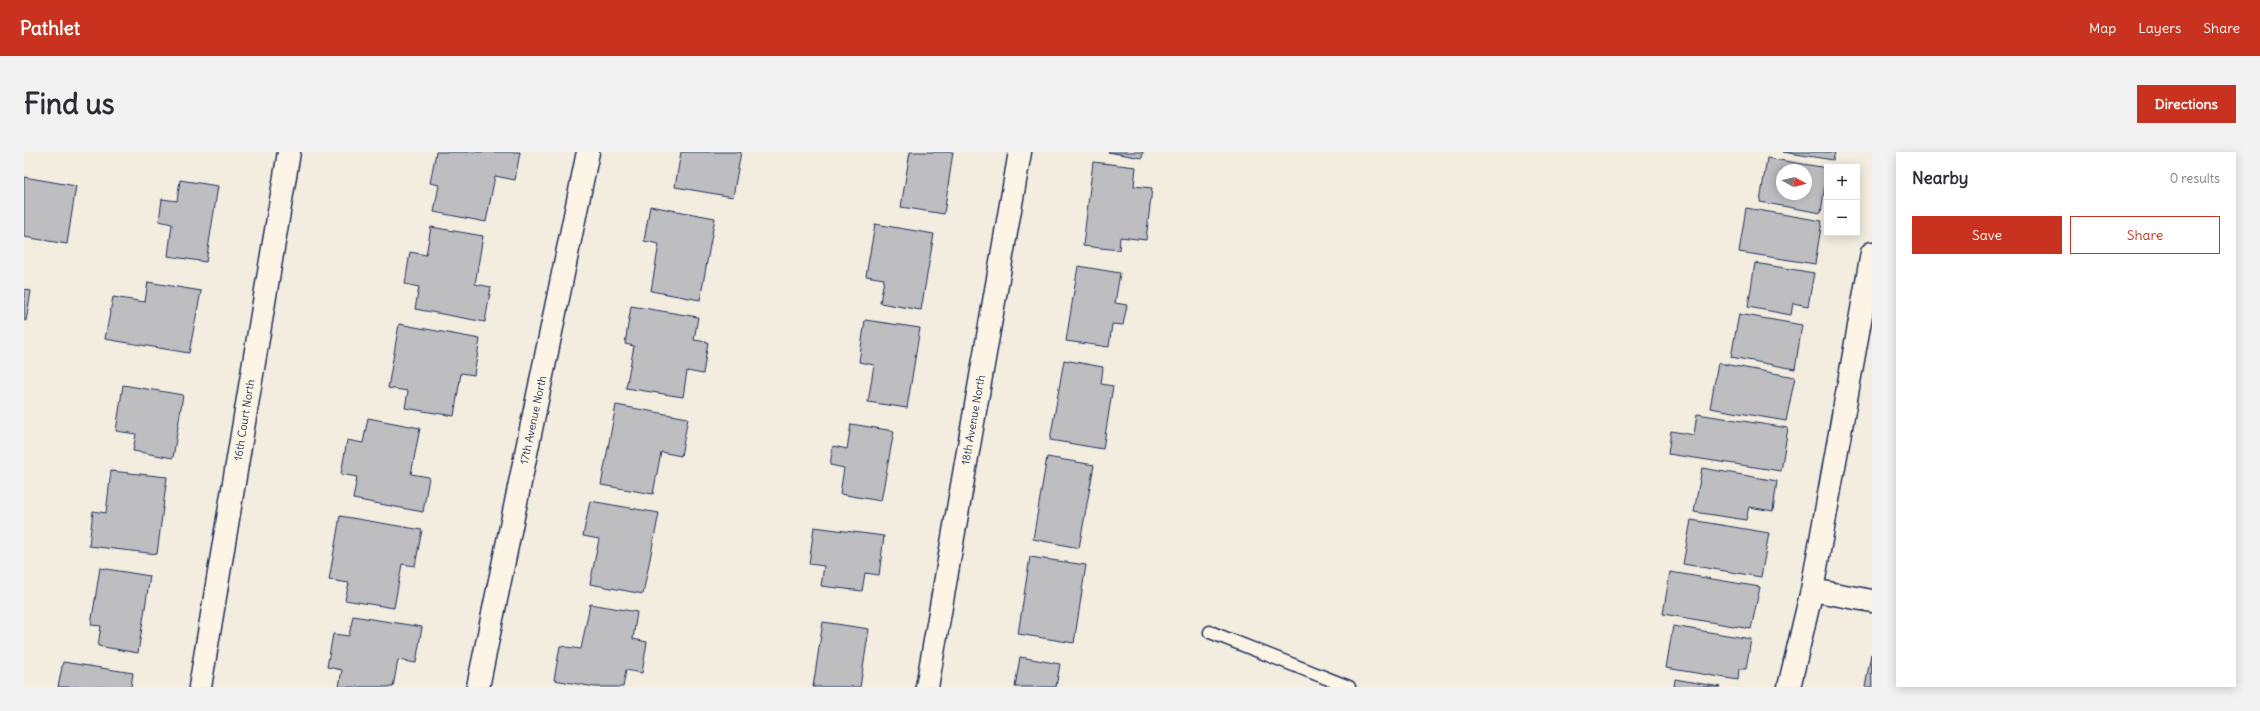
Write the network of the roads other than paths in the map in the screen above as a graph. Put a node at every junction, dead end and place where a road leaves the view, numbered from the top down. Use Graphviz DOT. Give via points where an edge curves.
graph roads {
  1 [pos="289,152"];
  2 [pos="588,152"];
  3 [pos="1020,152"];
  4 [pos="1872,253"];
  5 [pos="1812,590"];
  6 [pos="1872,601"];
  7 [pos="1210,632"];
  8 [pos="200,687"];
  9 [pos="478,687"];
  10 [pos="927,687"];
  11 [pos="1349,687"];
  12 [pos="1789,687"];
  1 -- 8 [label="street, 16th Court North"];
  2 -- 9 [label="street, 17th Avenue North"];
  3 -- 10 [label="street, 18th Avenue North"];
  4 -- 5 [label="street"];
  5 -- 6 [label="street"];
  5 -- 12 [label="street"];
  7 -- 11 [label="lane"];
}
